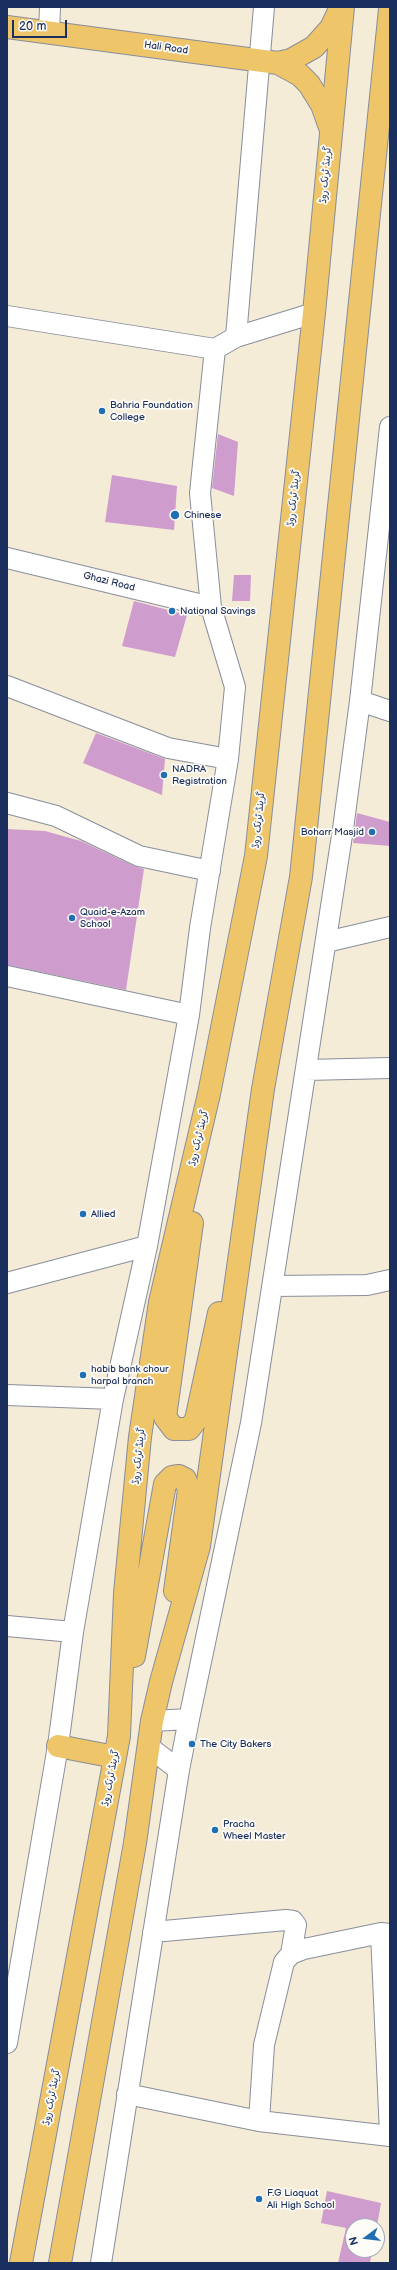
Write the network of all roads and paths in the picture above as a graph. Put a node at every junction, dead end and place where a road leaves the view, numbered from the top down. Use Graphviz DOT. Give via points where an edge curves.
graph roads {
  1 [pos="50,7"];
  2 [pos="264,7"];
  3 [pos="342,7"];
  4 [pos="390,8"];
  5 [pos="7,27"];
  6 [pos="49,33"];
  7 [pos="268,62"];
  8 [pos="386,85"];
  9 [pos="331,130"];
  10 [pos="314,313"];
  11 [pos="7,316"];
  12 [pos="236,337"];
  13 [pos="215,349"];
  14 [pos="390,427"];
  15 [pos="7,558"];
  16 [pos="210,606"];
  17 [pos="7,686"];
  18 [pos="360,701"];
  19 [pos="390,711"];
  20 [pos="228,758"];
  21 [pos="7,803"];
  22 [pos="210,871"];
  23 [pos="390,927"];
  24 [pos="326,942"];
  25 [pos="7,976"];
  26 [pos="189,1015"];
  27 [pos="390,1068"];
  28 [pos="306,1070"];
  29 [pos="263,1089"];
  30 [pos="210,1094"];
  31 [pos="147,1246"];
  32 [pos="390,1280"];
  33 [pos="7,1283"];
  34 [pos="272,1286"];
  35 [pos="7,1395"];
  36 [pos="113,1399"];
  37 [pos="7,1626"];
  38 [pos="73,1632"];
  39 [pos="161,1682"];
  40 [pos="189,1719"];
  41 [pos="152,1721"];
  42 [pos="58,1746"];
  43 [pos="117,1747"];
  44 [pos="149,1747"];
  45 [pos="179,1770"];
  46 [pos="153,1932"];
  47 [pos="386,1934"];
  48 [pos="291,1954"];
  49 [pos="14,1959"];
  50 [pos="7,2043"];
  51 [pos="126,2094"];
  52 [pos="259,2121"];
  53 [pos="390,2135"];
  54 [pos="22,2263"];
  55 [pos="60,2263"];
  56 [pos="101,2263"];
  1 -- 6 [label="street"];
  2 -- 7 [label="street"];
  3 -- 7 [label="main road, Hali Road" via="331,28 314,47 291,60"];
  3 -- 9 [label="main road, گرینڈ ٹرنک روڈ"];
  4 -- 8 [label="main road"];
  5 -- 6 [label="main road, Hali Road"];
  6 -- 7 [label="main road, Hali Road"];
  7 -- 9 [label="main road, Hali Road" via="300,75 309,84 322,105"];
  7 -- 12 [label="street"];
  8 -- 29 [label="main road" via="301,877"];
  9 -- 10 [label="main road, گرینڈ ٹرنک روڈ"];
  10 -- 12 [label="street"];
  10 -- 30 [label="main road, گرینڈ ٹرنک روڈ" via="256,856"];
  11 -- 13 [label="street"];
  12 -- 13 [label="street"];
  13 -- 16 [label="street" via="200,493"];
  14 -- 18 [label="street"];
  15 -- 16 [label="street, Ghazi Road"];
  16 -- 20 [label="street" via="235,687"];
  17 -- 20 [label="street" via="168,748"];
  18 -- 19 [label="street"];
  18 -- 24 [label="street"];
  20 -- 22 [label="street"];
  21 -- 22 [label="street" via="56,816 139,856"];
  22 -- 26 [label="street"];
  23 -- 24 [label="street"];
  24 -- 28 [label="street"];
  25 -- 26 [label="street"];
  26 -- 31 [label="street"];
  27 -- 28 [label="street"];
  28 -- 34 [label="street"];
  29 -- 30 [label="main road" via="196,1420 189,1429 180,1431 171,1427 165,1417"];
  29 -- 39 [label="main road" via="199,1546"];
  30 -- 43 [label="main road, گرینڈ ٹرنک روڈ" via="160,1302 140,1437 125,1593"];
  31 -- 33 [label="street"];
  31 -- 36 [label="street"];
  32 -- 34 [label="street" via="367,1285"];
  34 -- 40 [label="street" via="252,1423"];
  35 -- 36 [label="street"];
  36 -- 38 [label="street"];
  37 -- 38 [label="street"];
  38 -- 42 [label="street"];
  39 -- 41 [label="main road"];
  39 -- 43 [label="main road" via="189,1492 185,1479 179,1476 172,1477 165,1484"];
  40 -- 41 [label="street"];
  40 -- 45 [label="street"];
  41 -- 44 [label="main road"];
  42 -- 43 [label="main road"];
  42 -- 49 [label="street"];
  43 -- 54 [label="main road, گرینڈ ٹرنک روڈ"];
  44 -- 45 [label="street"];
  44 -- 55 [label="main road" via="135,1842"];
  45 -- 46 [label="street"];
  46 -- 48 [label="street" via="293,1921 296,1925"];
  46 -- 51 [label="street"];
  47 -- 48 [label="street" via="304,1949"];
  47 -- 53 [label="street"];
  48 -- 52 [label="street" via="284,1962 264,2045"];
  49 -- 50 [label="street"];
  51 -- 52 [label="street"];
  51 -- 56 [label="street"];
  52 -- 53 [label="street"];
}
